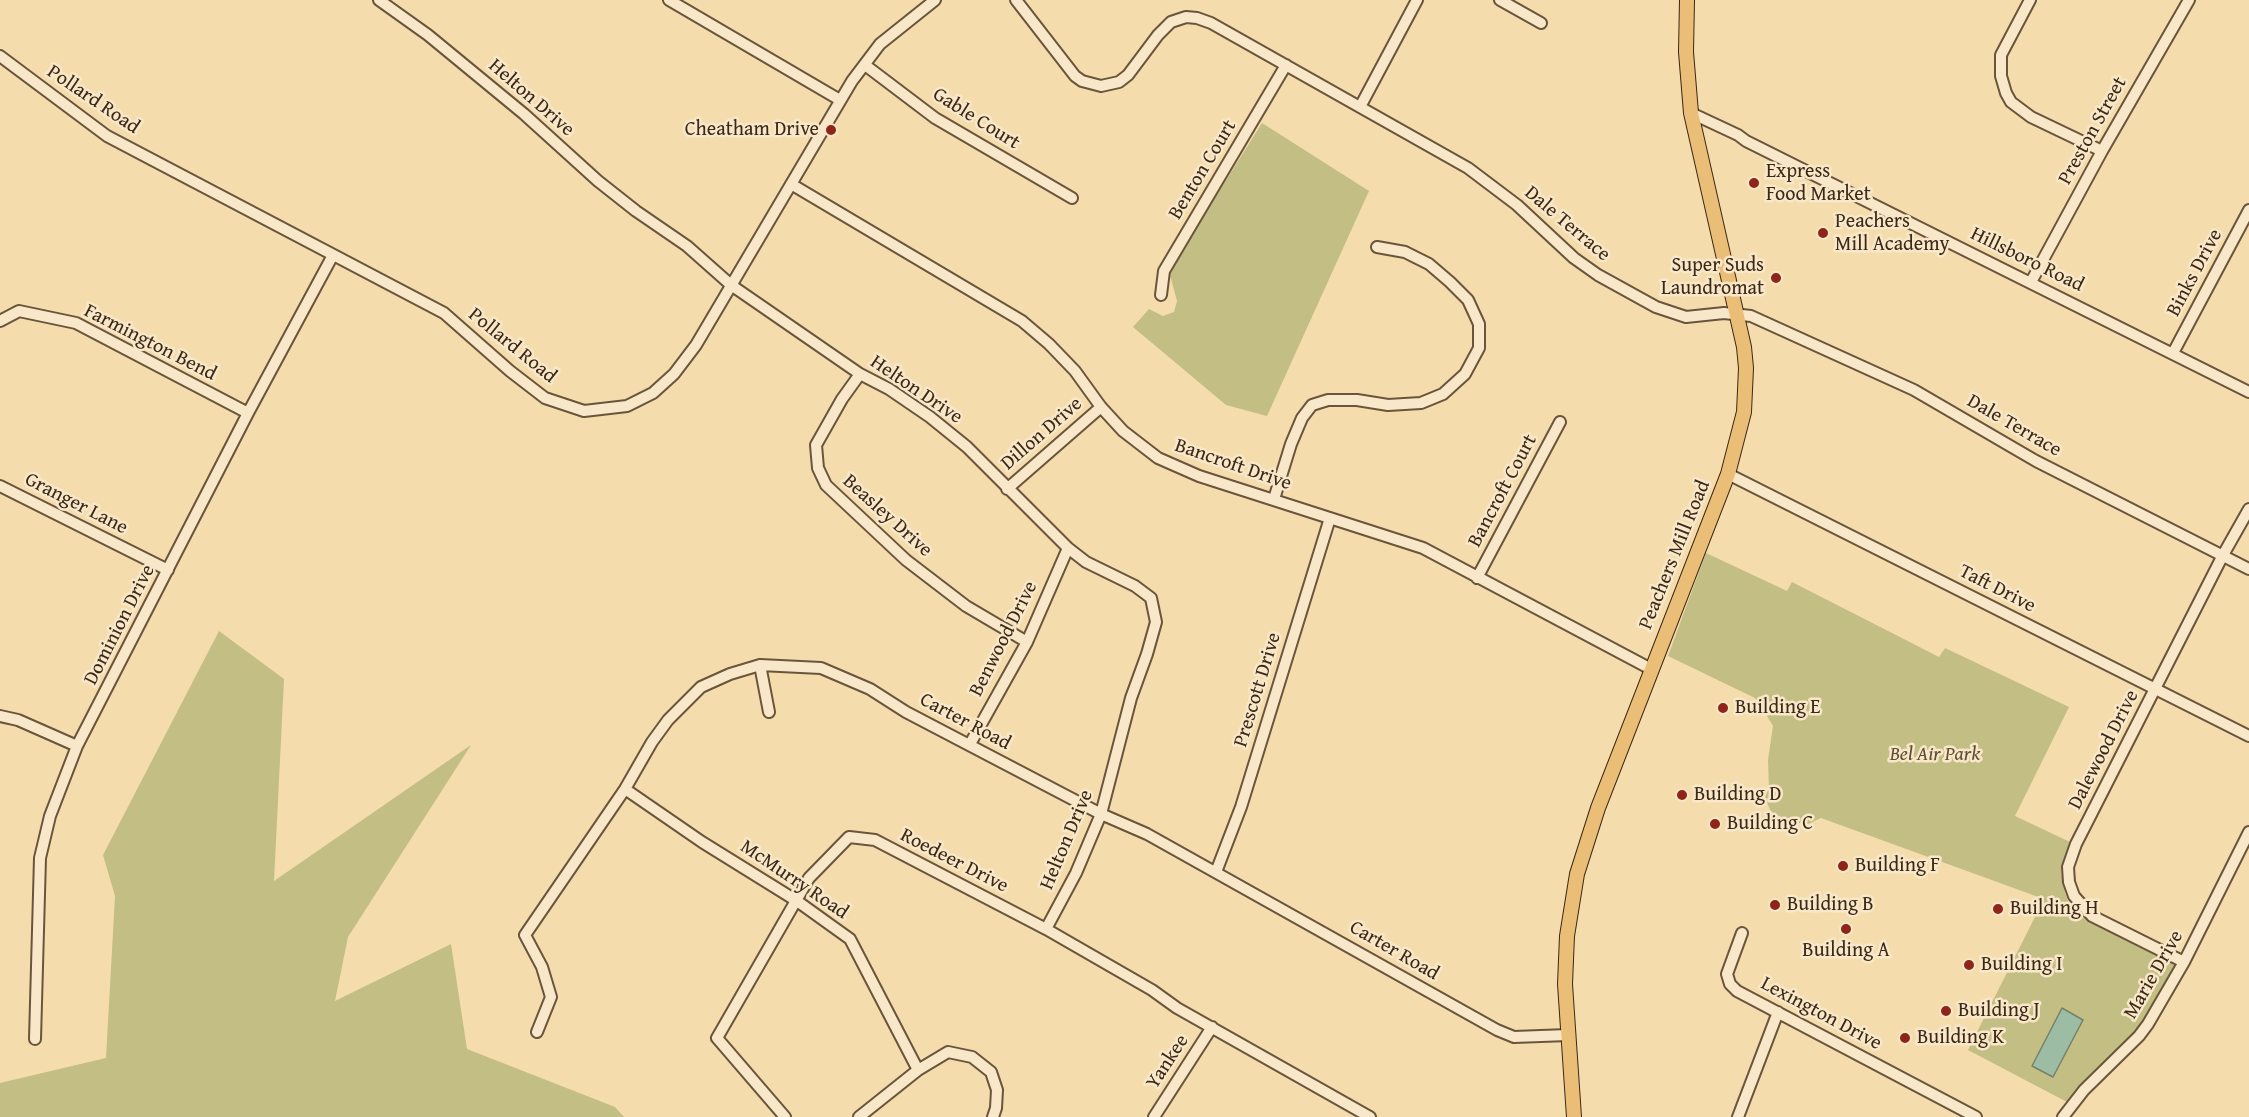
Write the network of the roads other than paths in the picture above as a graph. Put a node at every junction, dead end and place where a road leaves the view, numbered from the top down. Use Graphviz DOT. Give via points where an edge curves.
graph roads {
  1 [pos="379,0"];
  2 [pos="669,0"];
  3 [pos="935,0"];
  4 [pos="1016,0"];
  5 [pos="1417,0"];
  6 [pos="1500,0"];
  7 [pos="1688,0"];
  8 [pos="2030,0"];
  9 [pos="2189,0"];
  10 [pos="1541,24"];
  11 [pos="0,56"];
  12 [pos="865,64"];
  13 [pos="1286,65"];
  14 [pos="840,100"];
  15 [pos="1360,106"];
  16 [pos="1691,113"];
  17 [pos="2102,151"];
  18 [pos="791,184"];
  19 [pos="1072,198"];
  20 [pos="2249,210"];
  21 [pos="1377,247"];
  22 [pos="333,255"];
  23 [pos="2031,282"];
  24 [pos="731,285"];
  25 [pos="1161,295"];
  26 [pos="1737,313"];
  27 [pos="0,321"];
  28 [pos="2173,353"];
  29 [pos="860,374"];
  30 [pos="2249,392"];
  31 [pos="1101,406"];
  32 [pos="248,413"];
  33 [pos="1560,422"];
  34 [pos="1728,474"];
  35 [pos="0,486"];
  36 [pos="1007,489"];
  37 [pos="1274,499"];
  38 [pos="2249,509"];
  39 [pos="1330,518"];
  40 [pos="1068,548"];
  41 [pos="2223,555"];
  42 [pos="2249,569"];
  43 [pos="168,570"];
  44 [pos="1477,578"];
  45 [pos="1028,642"];
  46 [pos="760,665"];
  47 [pos="1651,669"];
  48 [pos="2155,689"];
  49 [pos="769,712"];
  50 [pos="0,716"];
  51 [pos="2249,736"];
  52 [pos="970,744"];
  53 [pos="77,746"];
  54 [pos="625,789"];
  55 [pos="1101,814"];
  56 [pos="2249,832"];
  57 [pos="1216,872"];
  58 [pos="797,901"];
  59 [pos="1046,929"];
  60 [pos="1742,933"];
  61 [pos="2184,962"];
  62 [pos="1778,1012"];
  63 [pos="1212,1027"];
  64 [pos="537,1032"];
  65 [pos="1568,1035"];
  66 [pos="34,1039"];
  67 [pos="918,1070"];
  68 [pos="785,1117"];
  69 [pos="859,1117"];
  70 [pos="993,1117"];
  71 [pos="1154,1117"];
  72 [pos="1370,1117"];
  73 [pos="1574,1117"];
  74 [pos="1738,1117"];
  75 [pos="1976,1117"];
  76 [pos="2063,1117"];
  1 -- 24 [label="street, Helton Drive" via="428,35 525,114 598,181 687,246"];
  2 -- 14 [label="street"];
  3 -- 12 [label="street, Pollard Road" via="880,44"];
  4 -- 13 [label="street, Dale Terrace" via="1069,69 1090,84 1119,82 1164,27 1186,17 1211,23"];
  5 -- 15 [label="street"];
  6 -- 10 [label="street"];
  7 -- 16 [label="main road, Peachers Mill Road" via="1686,52"];
  8 -- 17 [label="street" via="2001,55 2006,93 2011,102 2031,117"];
  9 -- 17 [label="street, Preston Street"];
  11 -- 22 [label="street, Pollard Road" via="107,136"];
  12 -- 14 [label="street, Pollard Road"];
  12 -- 19 [label="street, Gable Court" via="935,118"];
  13 -- 15 [label="street, Dale Terrace"];
  13 -- 25 [label="street, Benton Court" via="1164,271"];
  14 -- 18 [label="street, Pollard Road"];
  15 -- 26 [label="street, Dale Terrace" via="1468,168 1517,205 1574,258 1646,302 1686,317"];
  16 -- 23 [label="street, Hillsboro Road"];
  16 -- 26 [label="main road, Peachers Mill Road"];
  17 -- 23 [label="street, Preston Street"];
  18 -- 24 [label="street, Pollard Road"];
  18 -- 31 [label="street, Bancroft Drive" via="1022,321 1076,371"];
  20 -- 28 [label="street, Binks Drive"];
  21 -- 37 [label="street" via="1405,252 1429,264 1450,282 1468,300 1479,324 1479,348 1465,374 1443,394 1421,404 1328,400 1312,405 1291,444"];
  22 -- 24 [label="street, Pollard Road" via="444,313 545,398 584,411 627,406 653,393 696,345"];
  22 -- 32 [label="street, Dominion Drive"];
  23 -- 28 [label="street, Hillsboro Road"];
  24 -- 29 [label="street, Helton Drive"];
  26 -- 34 [label="main road, Peachers Mill Road" via="1744,347 1744,412"];
  26 -- 41 [label="street, Dale Terrace" via="1914,390 2036,461"];
  27 -- 32 [label="street, Farmington Bend" via="20,311 76,323"];
  28 -- 30 [label="street, Hillsboro Road"];
  29 -- 36 [label="street, Helton Drive" via="930,417 967,447"];
  29 -- 45 [label="street, Beasley Drive" via="816,446 818,468 826,485 906,560 966,606"];
  31 -- 36 [label="street, Dillon Drive"];
  31 -- 37 [label="street, Bancroft Drive" via="1132,440 1170,464"];
  32 -- 43 [label="street, Dominion Drive"];
  33 -- 44 [label="street, Bancroft Court"];
  34 -- 47 [label="main road, Peachers Mill Road"];
  34 -- 48 [label="street, Taft Drive"];
  35 -- 43 [label="street, Granger Lane"];
  36 -- 40 [label="street, Helton Drive"];
  37 -- 39 [label="street, Bancroft Drive"];
  38 -- 41 [label="street, Dalewood Drive"];
  39 -- 44 [label="street, Bancroft Drive" via="1416,545"];
  39 -- 57 [label="street, Prescott Drive" via="1241,807"];
  40 -- 45 [label="street, Benwood Drive"];
  40 -- 55 [label="street, Helton Drive" via="1150,598 1156,622 1131,698"];
  41 -- 42 [label="street, Dale Terrace"];
  41 -- 48 [label="street, Dalewood Drive"];
  43 -- 53 [label="street, Dominion Drive"];
  44 -- 47 [label="street, Bancroft Drive"];
  45 -- 52 [label="street, Benwood Drive"];
  46 -- 49 [label="street"];
  46 -- 52 [label="street, Carter Road" via="821,668 870,689"];
  46 -- 54 [label="street, Carter Road" via="701,687 668,720"];
  47 -- 65 [label="main road, Peachers Mill Road" via="1577,874 1567,936"];
  48 -- 51 [label="street, Taft Drive"];
  48 -- 61 [label="street, Dalewood Drive" via="2076,844 2068,875 2074,896 2092,916"];
  50 -- 53 [label="street"];
  52 -- 55 [label="street, Carter Road"];
  53 -- 66 [label="street, Dominion Drive" via="50,816 40,858"];
  54 -- 58 [label="street, McMurry Road"];
  54 -- 64 [label="street, Carter Road" via="525,935 542,967 551,997"];
  55 -- 57 [label="street, Carter Road"];
  55 -- 59 [label="street, Helton Drive"];
  56 -- 61 [label="street, Marie Drive"];
  57 -- 65 [label="street, Carter Road" via="1497,1030 1514,1037"];
  58 -- 59 [label="street, Roedeer Drive" via="809,878 849,837 875,840"];
  58 -- 67 [label="street, McMurry Road" via="850,939"];
  58 -- 68 [label="street, Roedeer Drive" via="717,1038"];
  59 -- 63 [label="street, Roedeer Drive"];
  60 -- 62 [label="street, Lexington Drive" via="1727,974 1730,984"];
  61 -- 76 [label="street, Marie Drive" via="2139,1036 2084,1090"];
  62 -- 74 [label="street"];
  62 -- 75 [label="street, Lexington Drive"];
  63 -- 71 [label="street, Yankee"];
  63 -- 72 [label="street, Roedeer Drive"];
  65 -- 73 [label="main road, Peachers Mill Road"];
  67 -- 69 [label="street"];
  67 -- 70 [label="street" via="948,1052 972,1057 990,1072 998,1090"];
}
